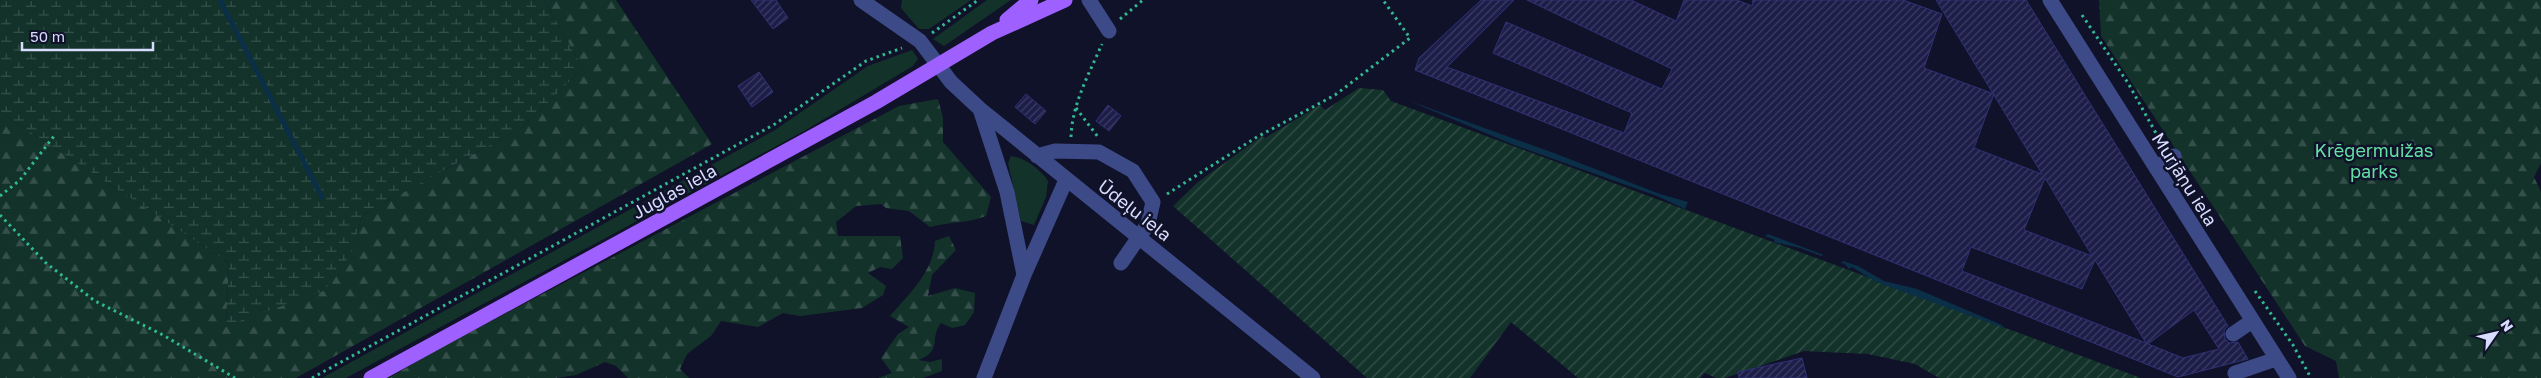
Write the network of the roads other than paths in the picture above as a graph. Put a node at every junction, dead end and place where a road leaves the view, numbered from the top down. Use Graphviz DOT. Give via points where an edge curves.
graph roads {
  1 [pos="861,0"];
  2 [pos="1031,0"];
  3 [pos="1065,0"];
  4 [pos="1089,0"];
  5 [pos="2050,0"];
  6 [pos="1108,32"];
  7 [pos="992,33"];
  8 [pos="940,65"];
  9 [pos="980,110"];
  10 [pos="1037,156"];
  11 [pos="2172,158"];
  12 [pos="2156,168"];
  13 [pos="1066,180"];
  14 [pos="1141,238"];
  15 [pos="1121,264"];
  16 [pos="1024,275"];
  17 [pos="2252,320"];
  18 [pos="2233,334"];
  19 [pos="2276,359"];
  20 [pos="2235,373"];
  21 [pos="371,378"];
  22 [pos="984,378"];
  23 [pos="1313,378"];
  24 [pos="2288,378"];
  1 -- 8 [label="street, Ūdeļu iela" via="920,41"];
  2 -- 7 [label="main road, Juglas iela"];
  3 -- 7 [label="main road, Juglas iela"];
  4 -- 6 [label="street"];
  5 -- 12 [label="street, Murjāņu iela"];
  7 -- 8 [label="main road, Juglas iela"];
  8 -- 9 [label="street, Ūdeļu iela" via="951,82"];
  8 -- 21 [label="main road, Juglas iela"];
  9 -- 10 [label="street, Ūdeļu iela"];
  9 -- 16 [label="street" via="1007,192"];
  10 -- 13 [label="street, Ūdeļu iela"];
  10 -- 14 [label="street" via="1055,151 1099,152 1133,171 1153,202"];
  11 -- 12 [label="street"];
  12 -- 17 [label="street, Murjāņu iela"];
  13 -- 14 [label="street, Ūdeļu iela"];
  13 -- 16 [label="street"];
  14 -- 15 [label="street"];
  14 -- 23 [label="street, Ūdeļu iela"];
  16 -- 22 [label="street"];
  17 -- 18 [label="street"];
  17 -- 19 [label="street, Murjāņu iela"];
  19 -- 20 [label="street"];
  19 -- 24 [label="street, Murjāņu iela"];
}
